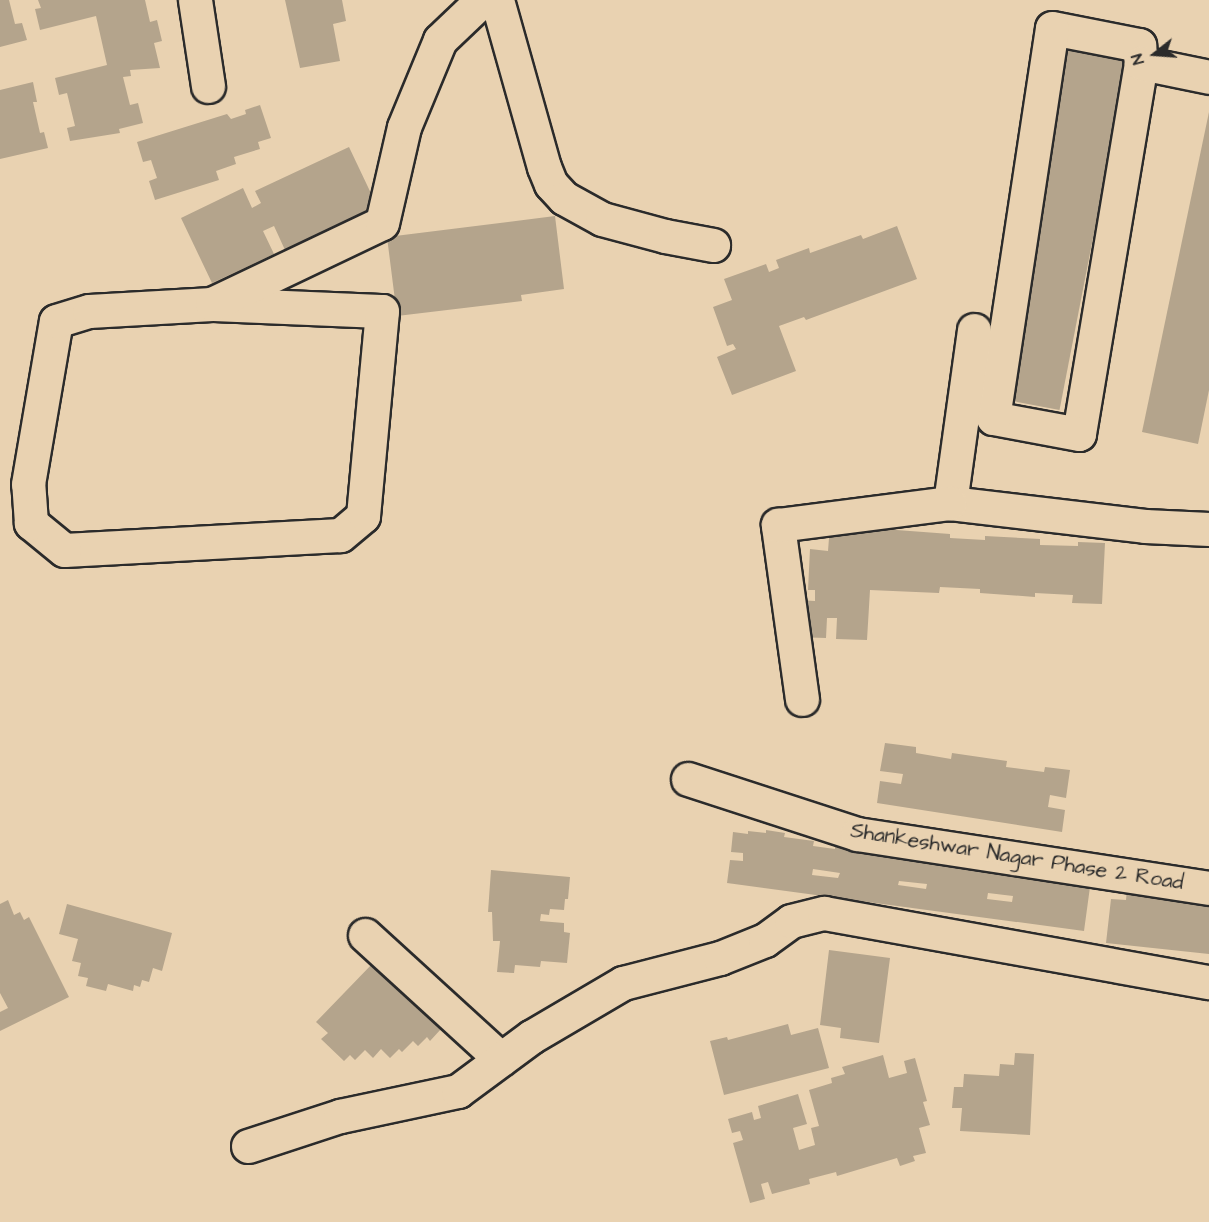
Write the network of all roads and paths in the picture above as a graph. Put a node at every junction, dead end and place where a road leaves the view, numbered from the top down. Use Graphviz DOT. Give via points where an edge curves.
graph roads {
  1 [pos="195,0"];
  2 [pos="482,0"];
  3 [pos="497,0"];
  4 [pos="1141,63"];
  5 [pos="1209,77"];
  6 [pos="208,86"];
  7 [pos="713,245"];
  8 [pos="212,304"];
  9 [pos="974,330"];
  10 [pos="950,503"];
  11 [pos="1209,529"];
  12 [pos="802,699"];
  13 [pos="688,779"];
  14 [pos="1209,888"];
  15 [pos="366,935"];
  16 [pos="1209,982"];
  17 [pos="501,1059"];
  18 [pos="248,1146"];
  1 -- 6 [label="street"];
  2 -- 8 [label="street" via="441,40 404,127 382,223"];
  3 -- 7 [label="street" via="551,184 564,198 602,219 665,237"];
  4 -- 4 [label="street" via="1139,45 1052,28 993,418 1078,434"];
  4 -- 5 [label="street"];
  8 -- 8 [label="street" via="382,311 363,516 340,535 64,550 31,524 28,484 56,321 89,312"];
  9 -- 10 [label="street"];
  10 -- 11 [label="street" via="1145,526"];
  10 -- 12 [label="street" via="778,525"];
  13 -- 14 [label="street, Shankeshwar Nagar Phase 2 Road" via="857,834"];
  15 -- 17 [label="street"];
  16 -- 17 [label="street" via="824,913 791,921 765,940 720,958 623,983 531,1036"];
  17 -- 18 [label="street" via="458,1091 340,1116"];
}
